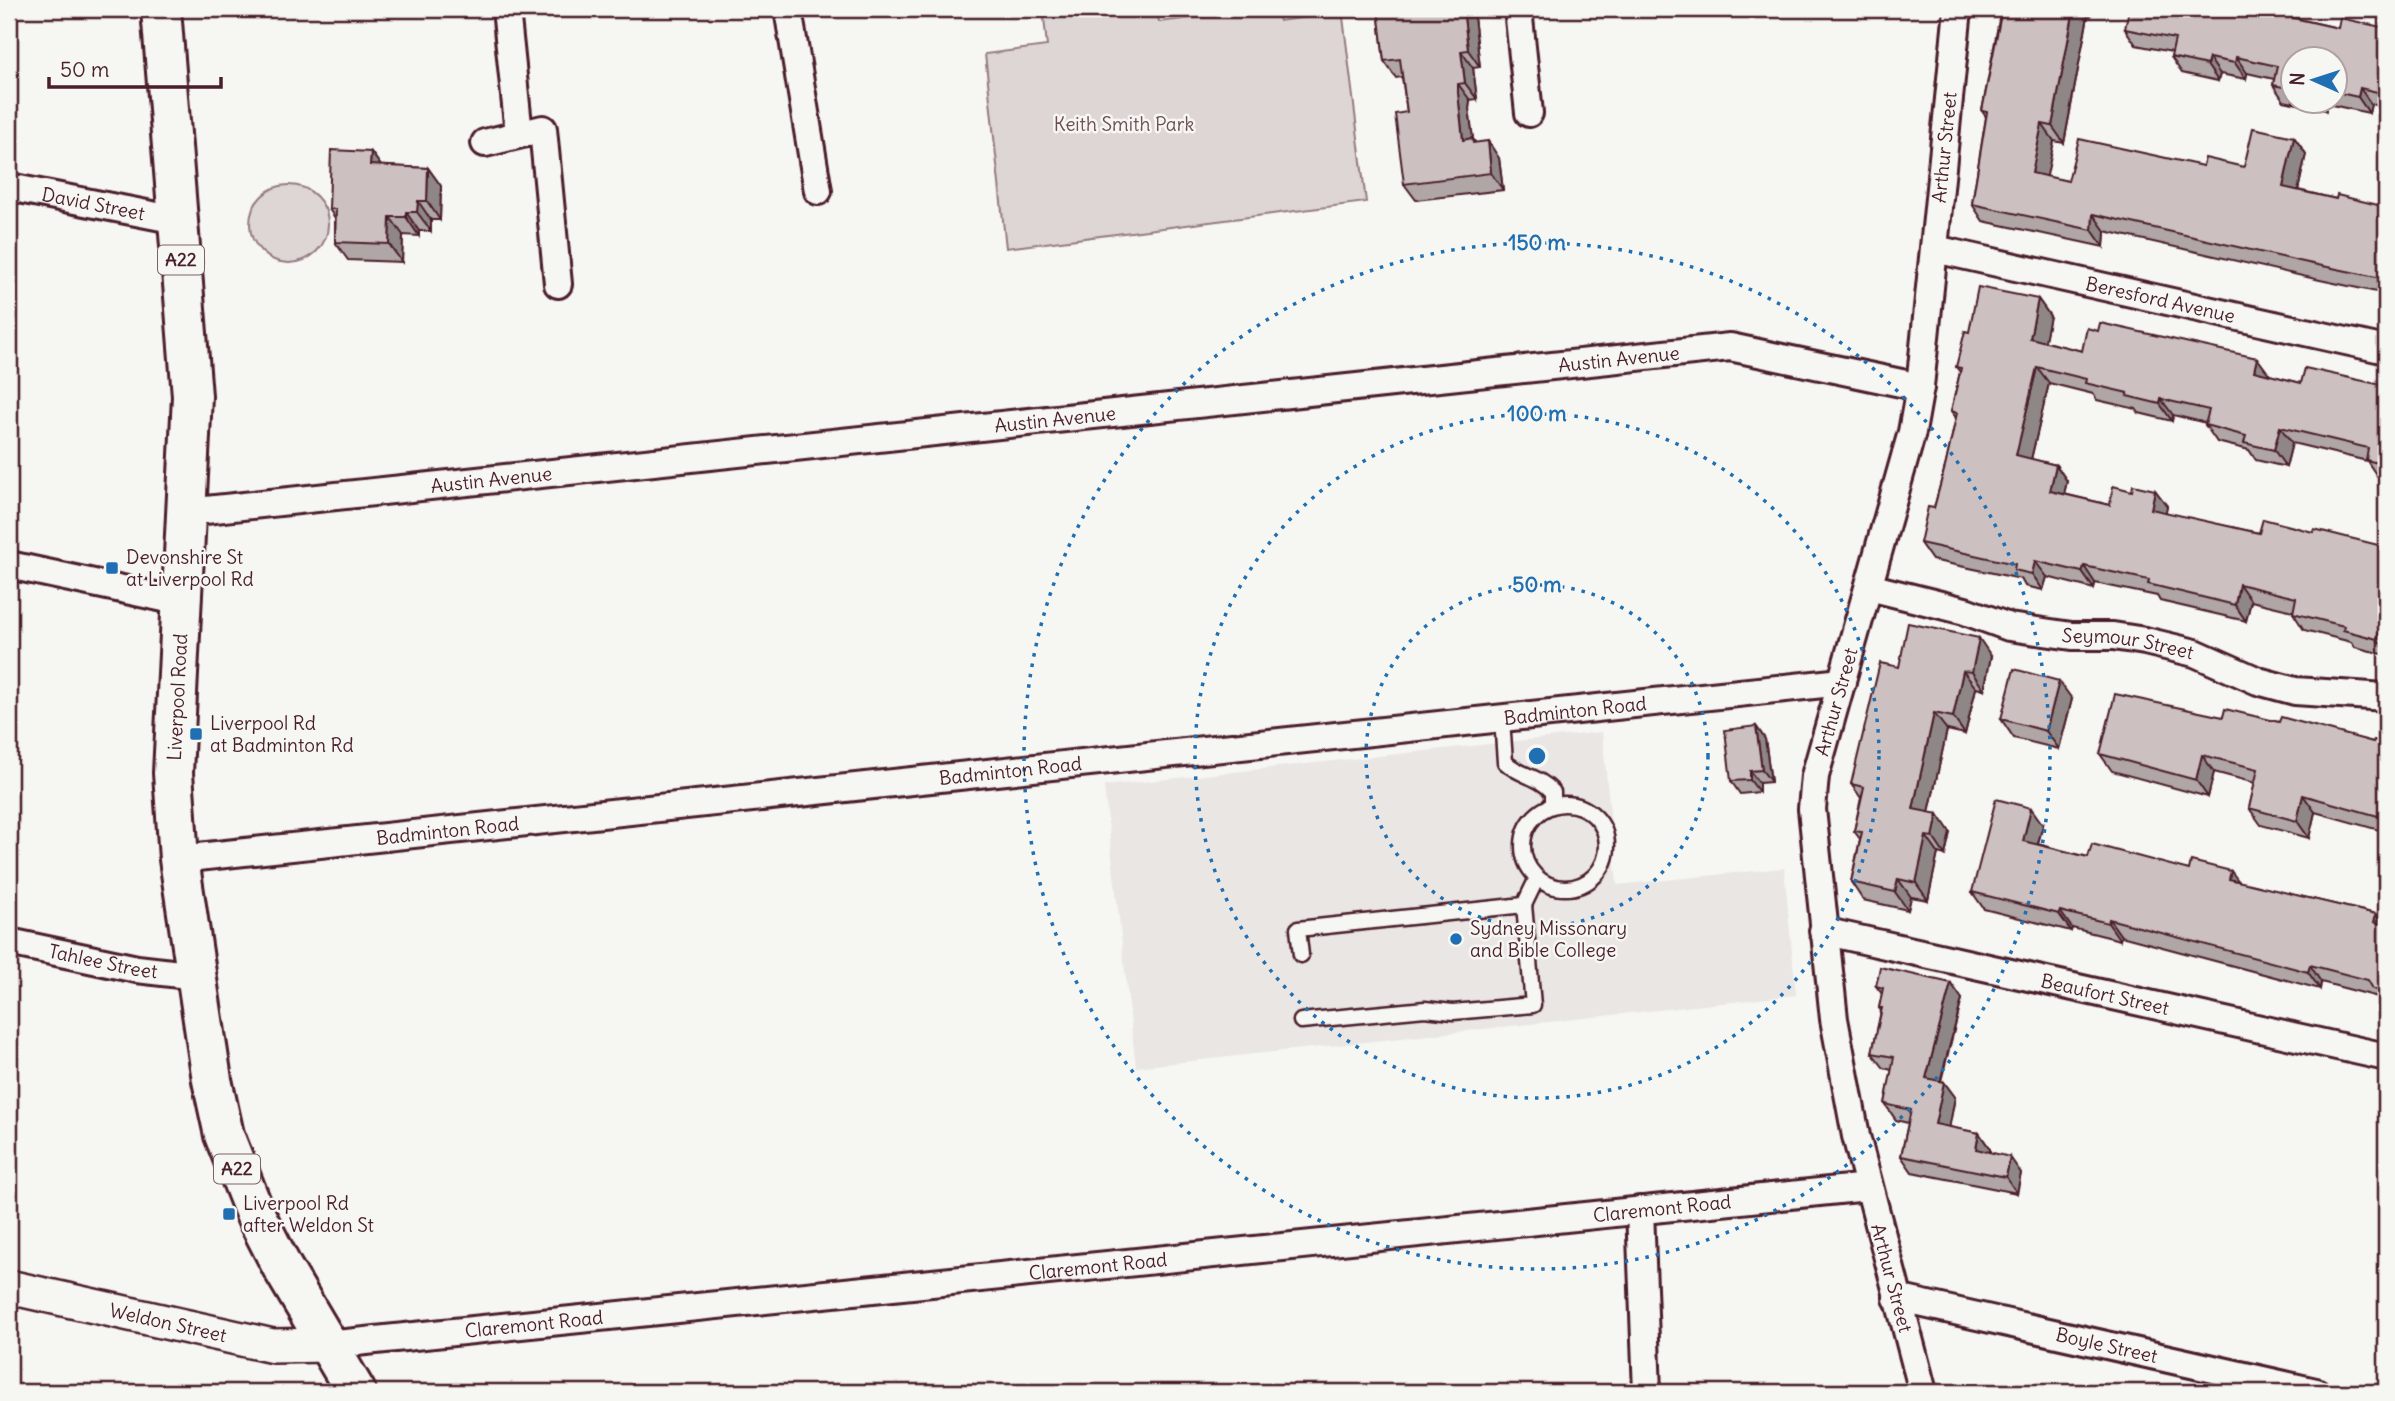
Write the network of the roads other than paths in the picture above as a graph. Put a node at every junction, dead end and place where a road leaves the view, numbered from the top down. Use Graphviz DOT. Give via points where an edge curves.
graph roads {
  1 [pos="161,9"];
  2 [pos="506,9"];
  3 [pos="788,9"];
  4 [pos="1518,9"];
  5 [pos="1958,9"];
  6 [pos="1528,113"];
  7 [pos="519,134"];
  8 [pos="485,142"];
  9 [pos="9,187"];
  10 [pos="818,191"];
  11 [pos="177,220"];
  12 [pos="1935,249"];
  13 [pos="558,284"];
  14 [pos="2386,350"];
  15 [pos="1920,387"];
  16 [pos="187,512"];
  17 [pos="9,565"];
  18 [pos="1869,587"];
  19 [pos="183,602"];
  20 [pos="1842,682"];
  21 [pos="2386,697"];
  22 [pos="1502,719"];
  23 [pos="1553,805"];
  24 [pos="179,859"];
  25 [pos="1537,878"];
  26 [pos="1524,905"];
  27 [pos="1823,931"];
  28 [pos="9,942"];
  29 [pos="1301,955"];
  30 [pos="197,976"];
  31 [pos="1301,1021"];
  32 [pos="2386,1057"];
  33 [pos="1868,1187"];
  34 [pos="1640,1210"];
  35 [pos="9,1287"];
  36 [pos="1897,1298"];
  37 [pos="327,1345"];
  38 [pos="356,1392"];
  39 [pos="1647,1392"];
  40 [pos="1923,1392"];
  41 [pos="2316,1392"];
  1 -- 11 [label="highway, Liverpool Road / A22"];
  2 -- 7 [label="street"];
  3 -- 10 [label="street"];
  4 -- 6 [label="street"];
  5 -- 12 [label="street, Arthur Street"];
  7 -- 8 [label="street"];
  7 -- 13 [label="street" via="543,130"];
  9 -- 11 [label="street, David Street"];
  11 -- 16 [label="highway, Liverpool Road / A22" via="192,396"];
  12 -- 14 [label="street, Beresford Avenue"];
  12 -- 15 [label="street, Arthur Street"];
  15 -- 16 [label="street, Austin Avenue" via="1730,346"];
  15 -- 18 [label="street, Arthur Street" via="1900,482"];
  16 -- 19 [label="highway, Liverpool Road / A22"];
  17 -- 19 [label="street"];
  18 -- 20 [label="street, Arthur Street"];
  18 -- 21 [label="street, Seymour Street" via="2009,627 2112,636 2195,653 2258,681 2295,691"];
  19 -- 24 [label="highway, Liverpool Road / A22" via="173,773"];
  20 -- 22 [label="street, Badminton Road"];
  20 -- 27 [label="street, Arthur Street" via="1815,776 1812,809"];
  22 -- 23 [label="lane" via="1505,762 1514,770 1540,778 1553,792"];
  22 -- 24 [label="street, Badminton Road"];
  23 -- 25 [label="lane" via="1529,824 1524,837 1524,854"];
  23 -- 25 [label="lane" via="1567,804 1590,812 1600,823 1606,849 1603,863 1579,885 1564,888"];
  24 -- 30 [label="highway, Liverpool Road / A22"];
  25 -- 26 [label="lane"];
  26 -- 29 [label="lane" via="1298,929"];
  26 -- 31 [label="lane" via="1533,1005"];
  27 -- 32 [label="street, Beaufort Street"];
  27 -- 33 [label="street, Arthur Street" via="1834,1019"];
  28 -- 30 [label="street, Tahlee Street" via="137,969"];
  30 -- 37 [label="highway, Liverpool Road / A22" via="224,1135 256,1216"];
  33 -- 34 [label="street, Claremont Road"];
  33 -- 36 [label="street, Arthur Street"];
  34 -- 37 [label="street, Claremont Road"];
  34 -- 39 [label="street"];
  35 -- 37 [label="street, Weldon Street" via="273,1346"];
  36 -- 40 [label="street, Arthur Street"];
  36 -- 41 [label="street, Boyle Street"];
  37 -- 38 [label="highway, Liverpool Road / A22"];
}
